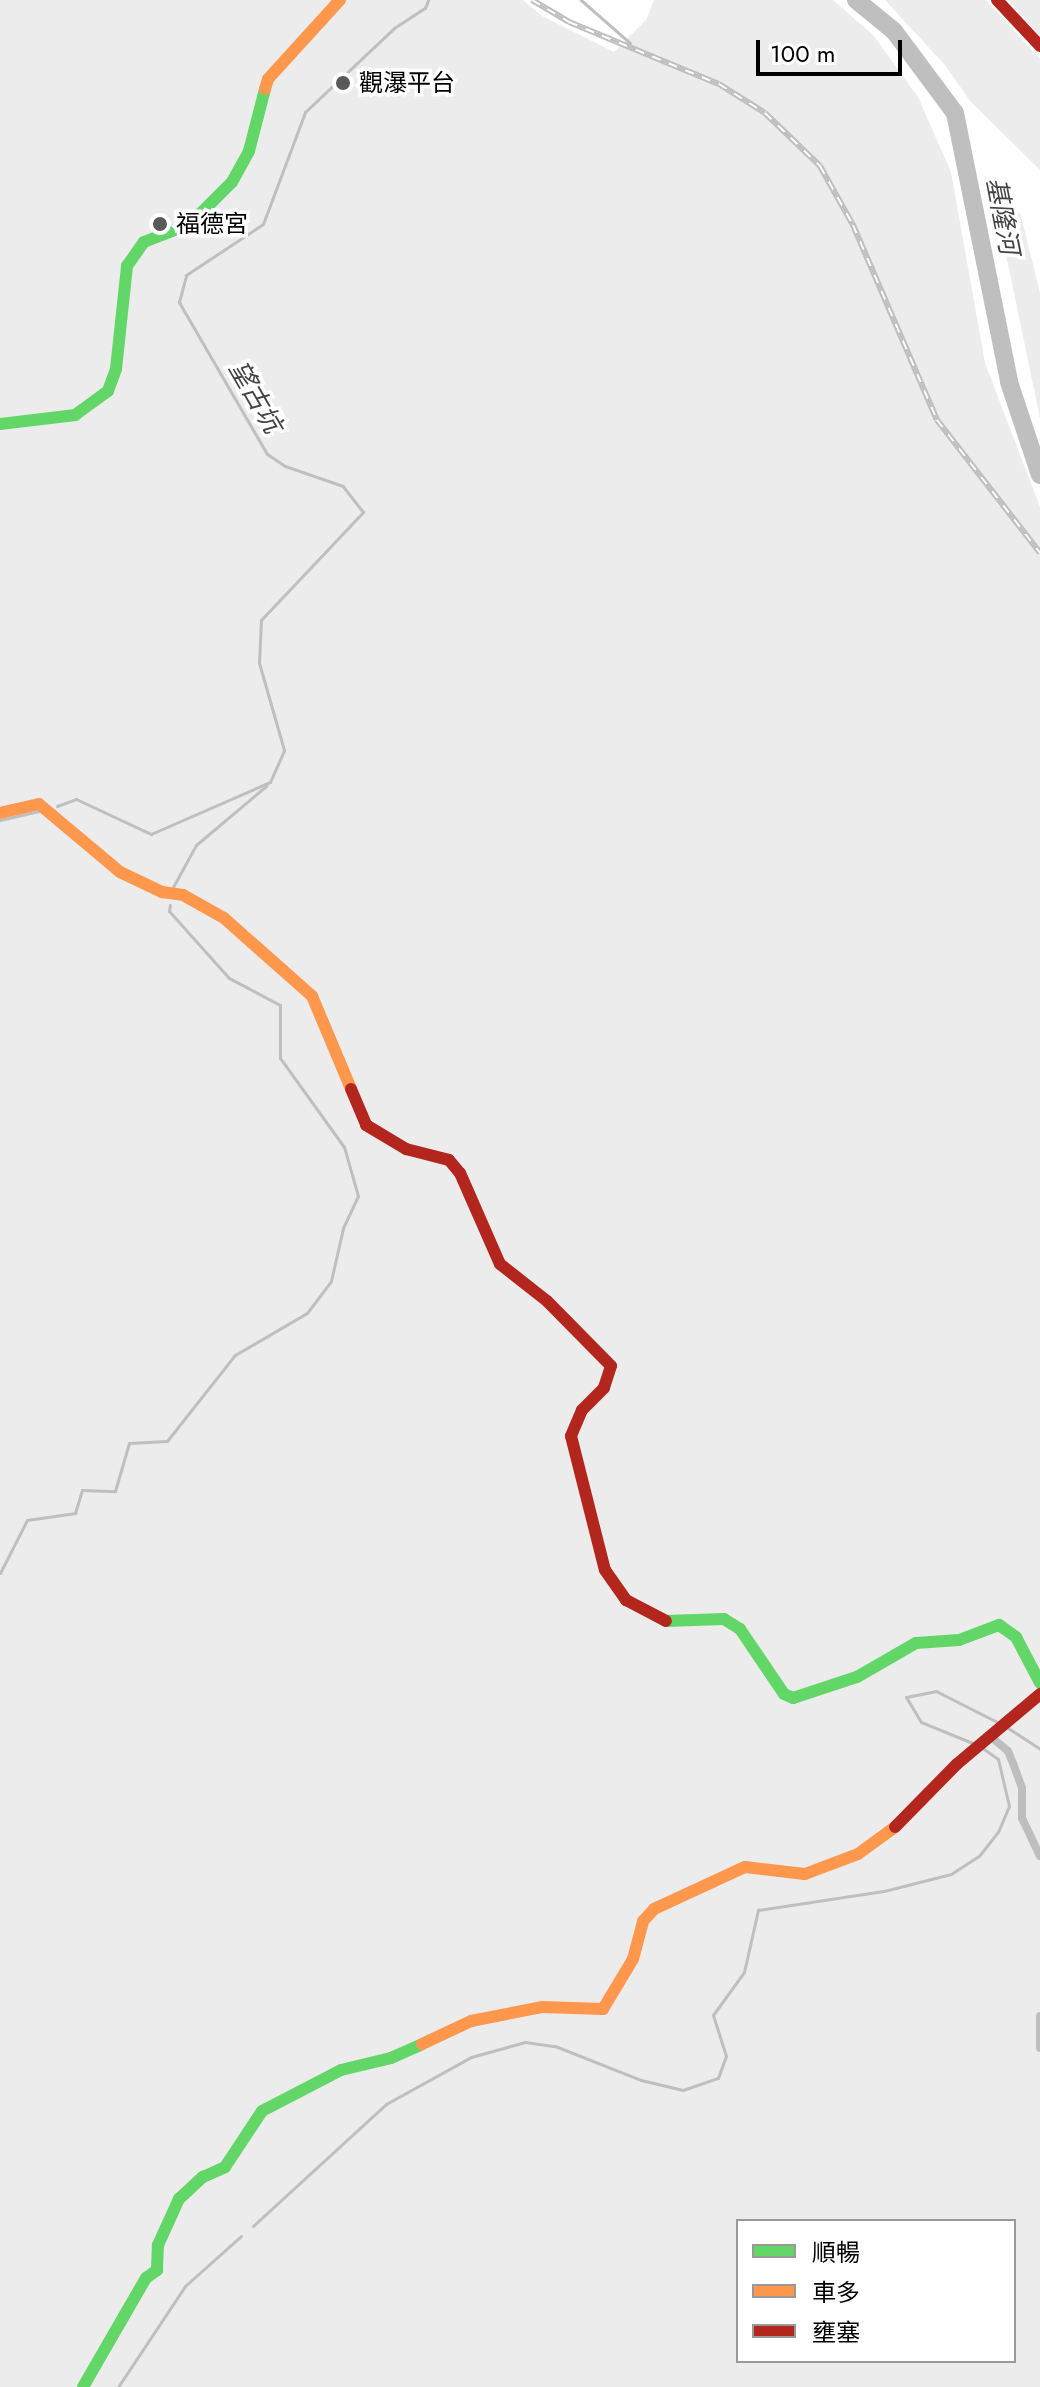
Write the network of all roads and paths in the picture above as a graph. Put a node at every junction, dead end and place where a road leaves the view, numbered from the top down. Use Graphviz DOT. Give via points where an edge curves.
graph roads {
  1 [pos="340,0"];
  2 [pos="997,0"];
  3 [pos="1040,46"];
  4 [pos="0,424"];
  5 [pos="0,813"];
  6 [pos="1040,1683"];
  7 [pos="1040,1694"];
  8 [pos="990,1736"];
  9 [pos="1040,1856"];
  10 [pos="1040,2016"];
  11 [pos="1040,2048"];
  12 [pos="83,2387"];
  1 -- 4 [label="street" via="268,79 249,151 232,182 190,224 144,242 127,266 116,369 108,391 75,415"];
  2 -- 3 [label="street"];
  5 -- 6 [label="street" via="39,804 120,872 162,892 183,895 224,918 301,983 326,1023 351,1099 366,1125 406,1149 449,1160 500,1264 608,1360 611,1374 582,1410 571,1436 605,1570 626,1600 666,1621 724,1619 740,1629 784,1694 793,1698 857,1677 916,1643 959,1640 999,1625 1016,1637"];
  7 -- 8 [label="street"];
  8 -- 9 [label="street" via="1008,1751 1022,1788 1022,1818"];
  8 -- 12 [label="street" via="880,1842 840,1864 780,1875 745,1867 654,1909 643,1921 633,1959 603,2009 542,2007 471,2021 391,2058 341,2070 262,2111 225,2167 203,2177 179,2199 158,2245 157,2270 146,2278"];
  10 -- 11 [label="street"];
}
